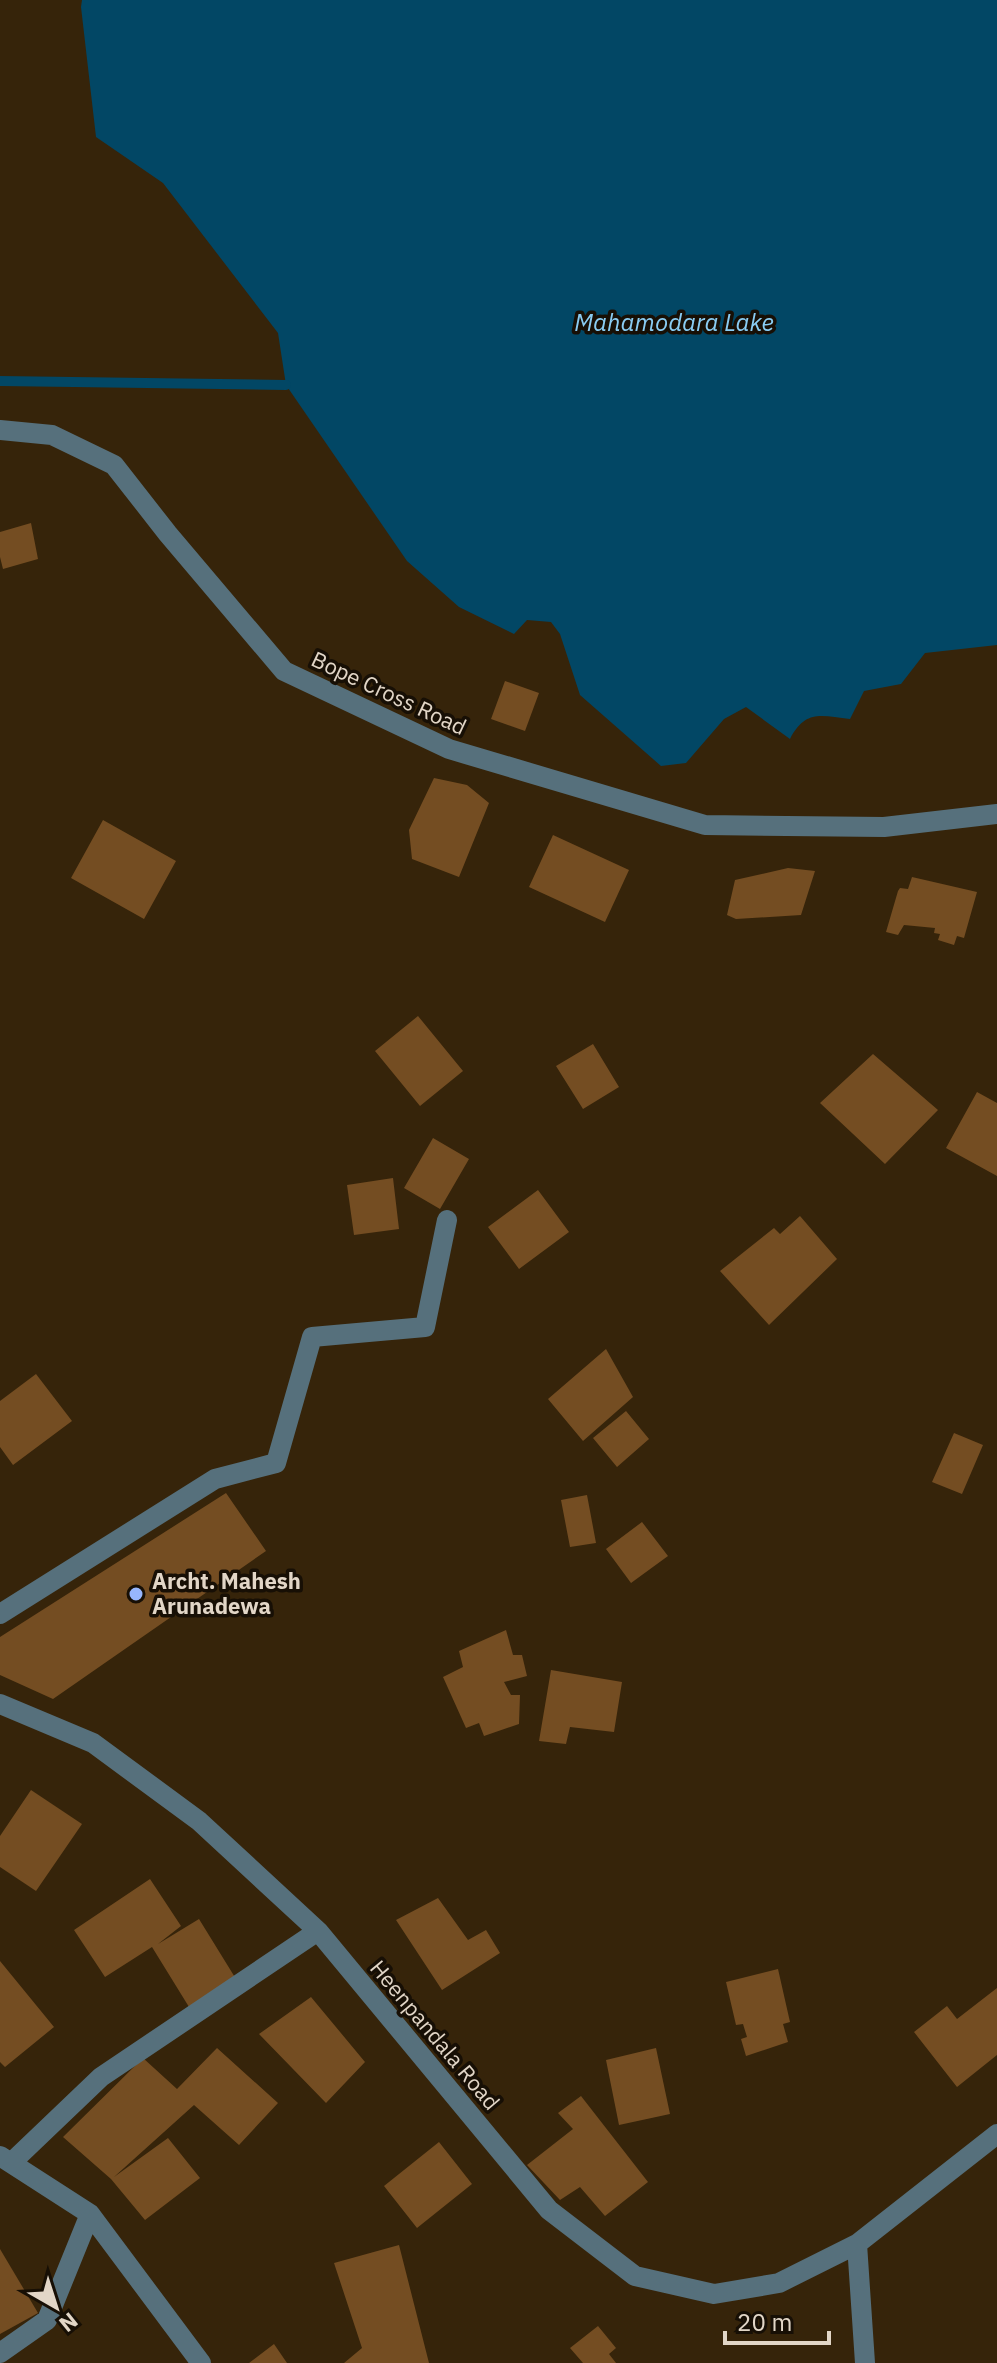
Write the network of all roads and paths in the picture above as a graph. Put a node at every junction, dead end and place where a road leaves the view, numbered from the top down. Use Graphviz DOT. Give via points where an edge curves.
graph roads {
  1 [pos="0,430"];
  2 [pos="997,814"];
  3 [pos="447,1220"];
  4 [pos="0,1614"];
  5 [pos="0,1704"];
  6 [pos="318,1931"];
  7 [pos="997,2134"];
  8 [pos="6,2159"];
  9 [pos="90,2214"];
  10 [pos="857,2244"];
  11 [pos="0,2353"];
  12 [pos="201,2363"];
  13 [pos="865,2363"];
  1 -- 2 [label="street, Bope Cross Road" via="52,435 114,465 284,671 449,749 705,825 884,827"];
  3 -- 4 [label="street" via="425,1327 312,1337 276,1463 215,1479"];
  5 -- 6 [label="street, Heenpandala Road" via="93,1743 199,1821"];
  6 -- 8 [label="street" via="101,2077"];
  6 -- 10 [label="street, Heenpandala Road" via="549,2210 635,2276 714,2294 779,2283"];
  7 -- 10 [label="street, Heenpandala Road"];
  8 -- 9 [label="street"];
  9 -- 11 [label="street" via="47,2320"];
  9 -- 12 [label="street"];
  10 -- 13 [label="street"];
}
